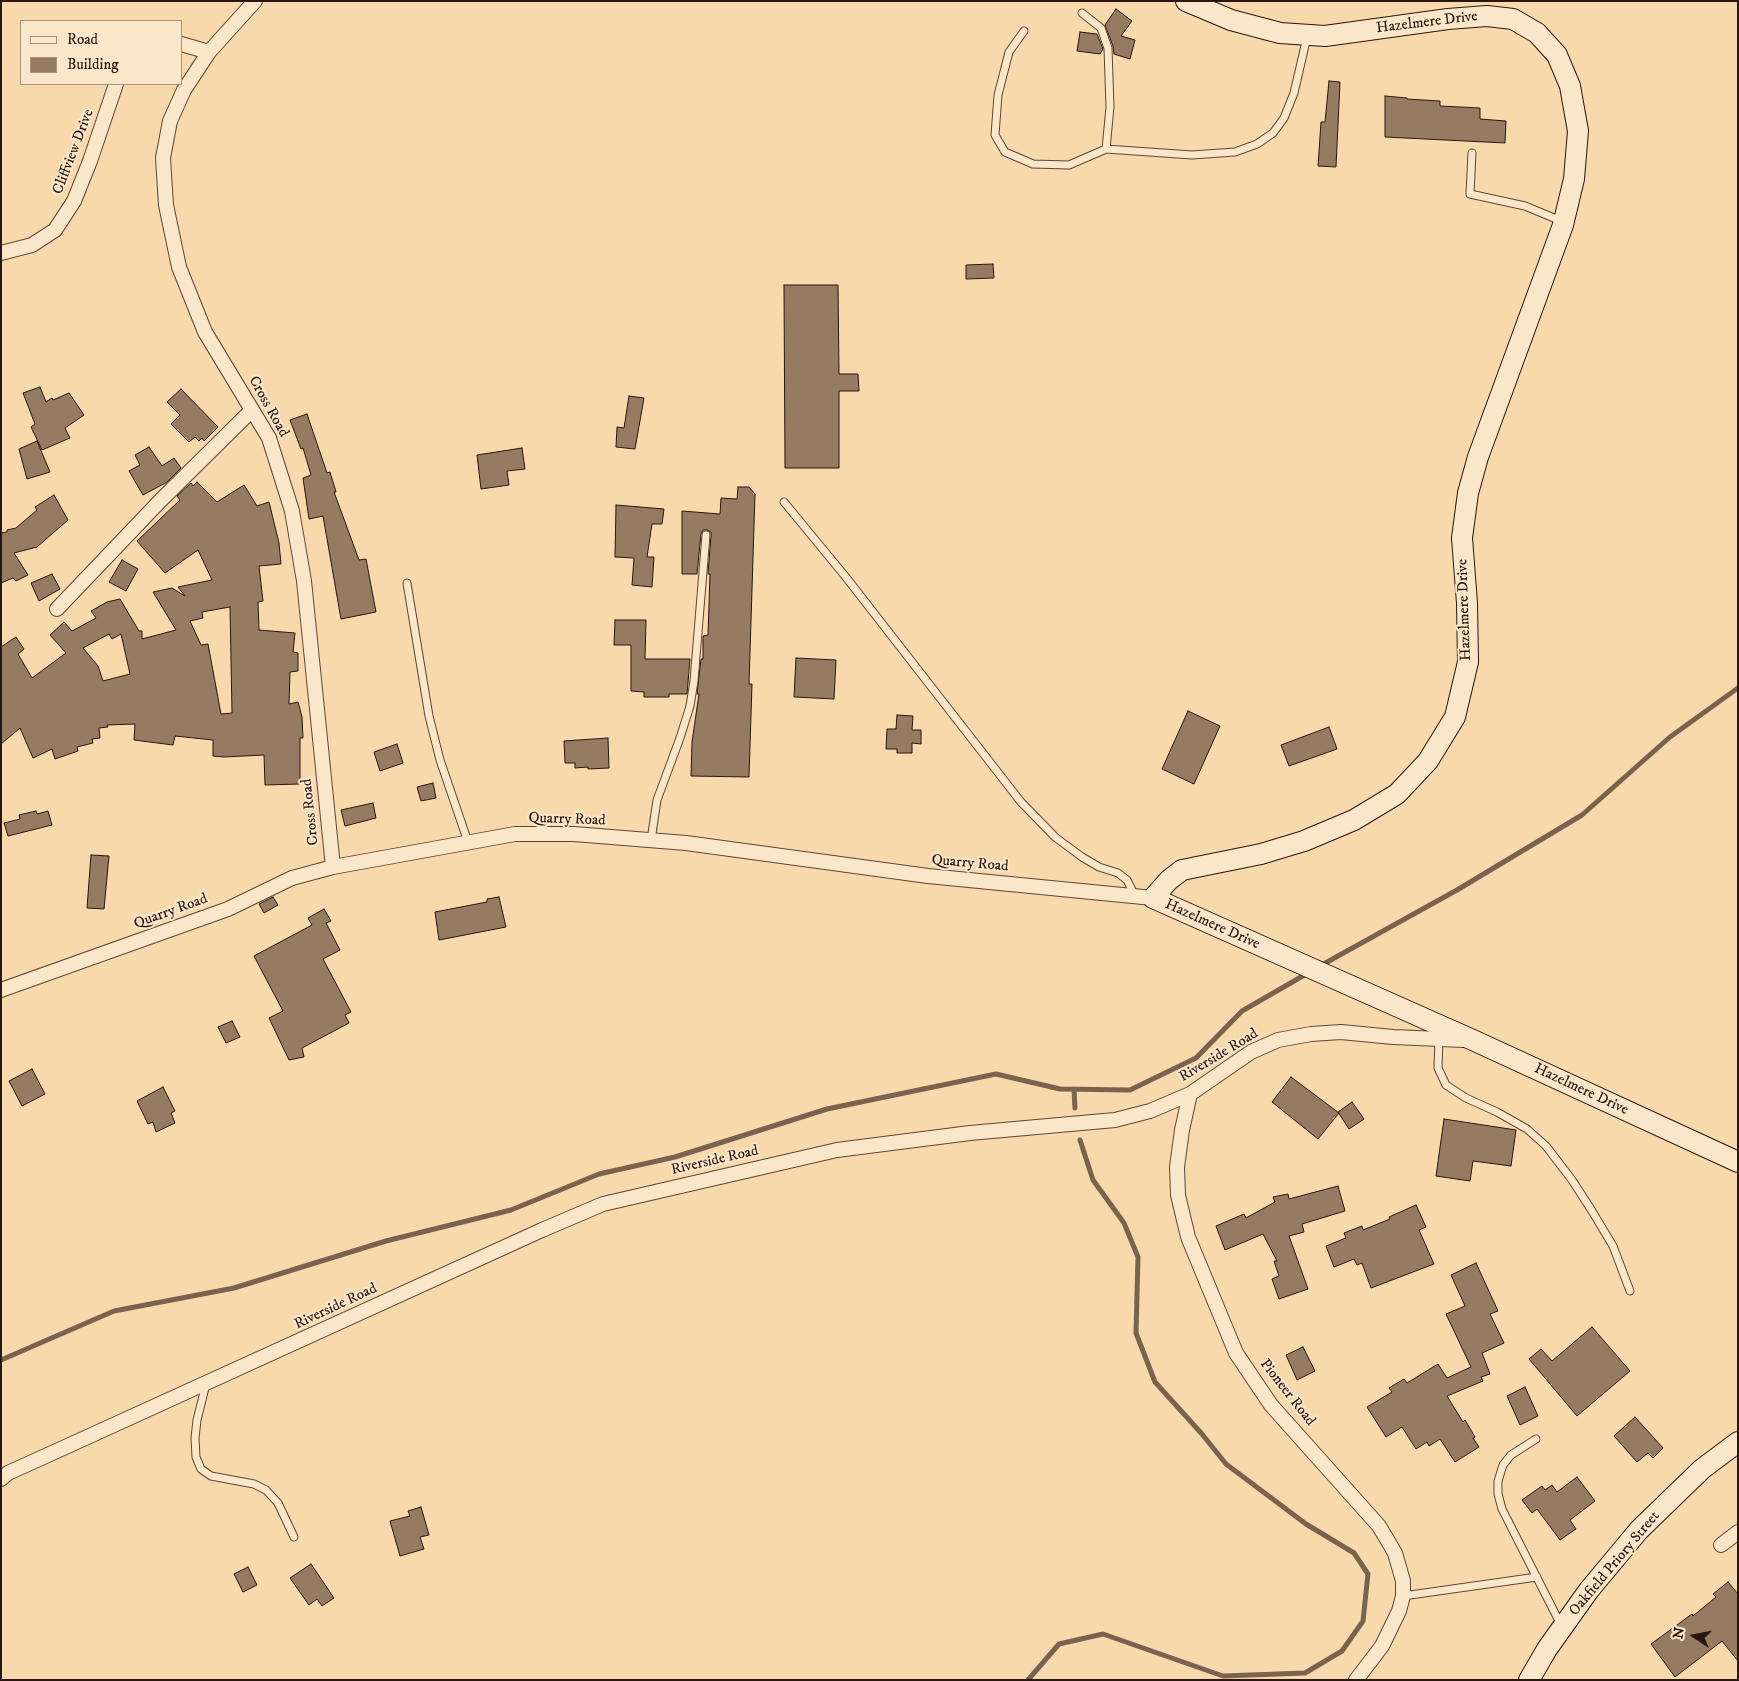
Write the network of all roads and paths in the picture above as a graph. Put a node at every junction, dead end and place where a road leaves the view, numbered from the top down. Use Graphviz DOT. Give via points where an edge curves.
graph roads {
  1 [pos="255,1"];
  2 [pos="1186,1"];
  3 [pos="1082,12"];
  4 [pos="1024,31"];
  5 [pos="1307,35"];
  6 [pos="182,44"];
  7 [pos="210,52"];
  8 [pos="116,85"];
  9 [pos="1106,148"];
  10 [pos="1472,153"];
  11 [pos="1563,225"];
  12 [pos="1,254"];
  13 [pos="252,410"];
  14 [pos="784,502"];
  15 [pos="706,535"];
  16 [pos="407,583"];
  17 [pos="57,609"];
  18 [pos="650,840"];
  19 [pos="468,842"];
  20 [pos="333,867"];
  21 [pos="1144,897"];
  22 [pos="1,990"];
  23 [pos="1438,1039"];
  24 [pos="1475,1041"];
  25 [pos="1190,1094"];
  26 [pos="1738,1162"];
  27 [pos="1630,1291"];
  28 [pos="206,1384"];
  29 [pos="1536,1439"];
  30 [pos="1738,1442"];
  31 [pos="1,1479"];
  32 [pos="1738,1532"];
  33 [pos="294,1537"];
  34 [pos="1721,1544"];
  35 [pos="1537,1577"];
  36 [pos="1403,1596"];
  37 [pos="1563,1628"];
  38 [pos="1356,1680"];
  39 [pos="1529,1680"];
  1 -- 7 [label="street, Cross Road"];
  2 -- 5 [label="street, Hazelmere Drive" via="1231,20 1280,33"];
  3 -- 9 [label="lane" via="1101,28 1108,48 1110,107"];
  4 -- 9 [label="lane" via="1009,52 998,95 995,135 1005,152 1033,164 1069,164"];
  5 -- 9 [label="lane" via="1294,92 1284,118 1273,133 1257,144 1235,152 1192,155"];
  5 -- 11 [label="street, Hazelmere Drive" via="1325,36 1487,16 1513,19 1537,33 1557,56 1570,86 1578,131 1574,179"];
  6 -- 7 [label="street"];
  7 -- 13 [label="street, Cross Road" via="184,90 170,121 163,158 166,205 179,267 205,332"];
  8 -- 12 [label="street, Cliffview Drive" via="74,201 55,230 32,245"];
  10 -- 11 [label="lane" via="1470,194 1525,206"];
  11 -- 21 [label="street, Hazelmere Drive" via="1478,457 1468,493 1462,538 1468,662 1454,717 1428,761 1397,794 1354,820 1304,841 1261,854 1182,870"];
  13 -- 17 [label="street"];
  13 -- 20 [label="street, Cross Road" via="269,438 292,511 304,581"];
  14 -- 21 [label="lane" via="1021,802 1055,837 1099,867 1118,873"];
  15 -- 18 [label="lane" via="690,706 658,800"];
  16 -- 19 [label="lane" via="429,716 440,760"];
  18 -- 19 [label="street, Quarry Road" via="574,834 515,834"];
  18 -- 21 [label="street, Quarry Road" via="928,876"];
  19 -- 20 [label="street, Quarry Road"];
  20 -- 22 [label="street, Quarry Road" via="292,878 228,910"];
  21 -- 24 [label="street, Hazelmere Drive"];
  23 -- 24 [label="street, Riverside Road"];
  23 -- 25 [label="street, Riverside Road" via="1341,1032 1278,1040 1251,1052"];
  23 -- 27 [label="lane" via="1438,1068 1446,1085 1527,1129 1546,1146 1605,1232"];
  24 -- 26 [label="street, Hazelmere Drive"];
  25 -- 28 [label="street, Riverside Road" via="1150,1111 1115,1120 970,1133 837,1150 603,1204"];
  25 -- 36 [label="street, Pioneer Road" via="1177,1167 1178,1195 1188,1237 1208,1290 1236,1353 1271,1405 1378,1526 1395,1553 1403,1581"];
  28 -- 31 [label="street, Riverside Road" via="8,1473"];
  28 -- 33 [label="lane" via="195,1438 196,1457 201,1468 211,1476 254,1484 266,1490 278,1504"];
  29 -- 35 [label="lane" via="1511,1455 1503,1465 1498,1494 1502,1509"];
  30 -- 37 [label="street, Oakfield Priory Street" via="1702,1469 1640,1530 1589,1590"];
  32 -- 34 [label="street"];
  35 -- 36 [label="lane"];
  35 -- 37 [label="lane"];
  36 -- 38 [label="street, Pioneer Road" via="1382,1646"];
  37 -- 39 [label="street, Oakfield Priory Street"];
}
